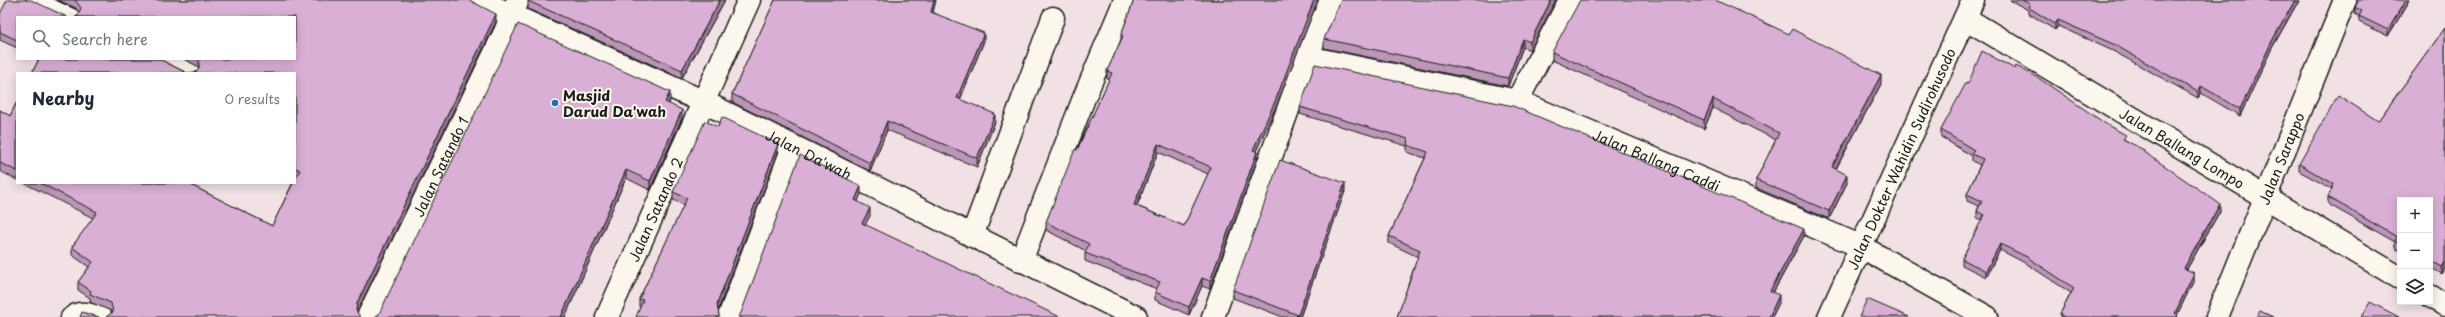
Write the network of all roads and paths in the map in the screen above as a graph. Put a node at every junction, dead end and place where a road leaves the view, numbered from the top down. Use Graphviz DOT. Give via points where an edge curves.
graph roads {
  1 [pos="34,0"];
  2 [pos="478,0"];
  3 [pos="749,0"];
  4 [pos="1124,0"];
  5 [pos="1331,0"];
  6 [pos="1570,0"];
  7 [pos="2345,0"];
  8 [pos="515,8"];
  9 [pos="1969,9"];
  10 [pos="70,16"];
  11 [pos="1053,18"];
  12 [pos="1307,57"];
  13 [pos="166,60"];
  14 [pos="191,72"];
  15 [pos="702,101"];
  16 [pos="1517,101"];
  17 [pos="793,147"];
  18 [pos="2264,198"];
  19 [pos="972,236"];
  20 [pos="1860,246"];
  21 [pos="1022,260"];
  22 [pos="2397,276"];
  23 [pos="2433,298"];
  24 [pos="2445,304"];
  25 [pos="69,317"];
  26 [pos="104,317"];
  27 [pos="368,317"];
  28 [pos="607,317"];
  29 [pos="729,317"];
  30 [pos="1136,317"];
  31 [pos="1213,317"];
  32 [pos="1829,317"];
  33 [pos="1986,317"];
  34 [pos="2217,317"];
  1 -- 10 [label="lane"];
  2 -- 8 [label="street, Jalan Da'wah"];
  3 -- 15 [label="street, Jalan Satando 2"];
  4 -- 21 [label="street"];
  5 -- 12 [label="street"];
  6 -- 16 [label="street"];
  7 -- 18 [label="street, Jalan Sarappo"];
  8 -- 15 [label="street, Jalan Da'wah"];
  8 -- 27 [label="street, Jalan Satando 1"];
  9 -- 18 [label="street, Jalan Ballang Lompo"];
  9 -- 20 [label="street, Jalan Dokter Wahidin Sudirohusodo"];
  11 -- 19 [label="street"];
  12 -- 16 [label="street, Jalan Ballang Caddi"];
  12 -- 31 [label="street"];
  13 -- 14 [label="lane"];
  15 -- 17 [label="street, Jalan Da'wah"];
  15 -- 28 [label="street, Jalan Satando 2"];
  16 -- 20 [label="street, Jalan Ballang Caddi"];
  17 -- 19 [label="street, Jalan Da'wah"];
  17 -- 29 [label="street"];
  18 -- 22 [label="street, Jalan Ballang Lompo"];
  18 -- 34 [label="street, Jalan Sarappo"];
  19 -- 21 [label="street, Jalan Da'wah"];
  20 -- 32 [label="street, Jalan Dokter Wahidin Sudirohusodo"];
  20 -- 33 [label="street, Jalan Ballang Caddi"];
  21 -- 30 [label="street, Jalan Da'wah"];
  23 -- 24 [label="street"];
  25 -- 26 [label="lane" via="88,310"];
}
